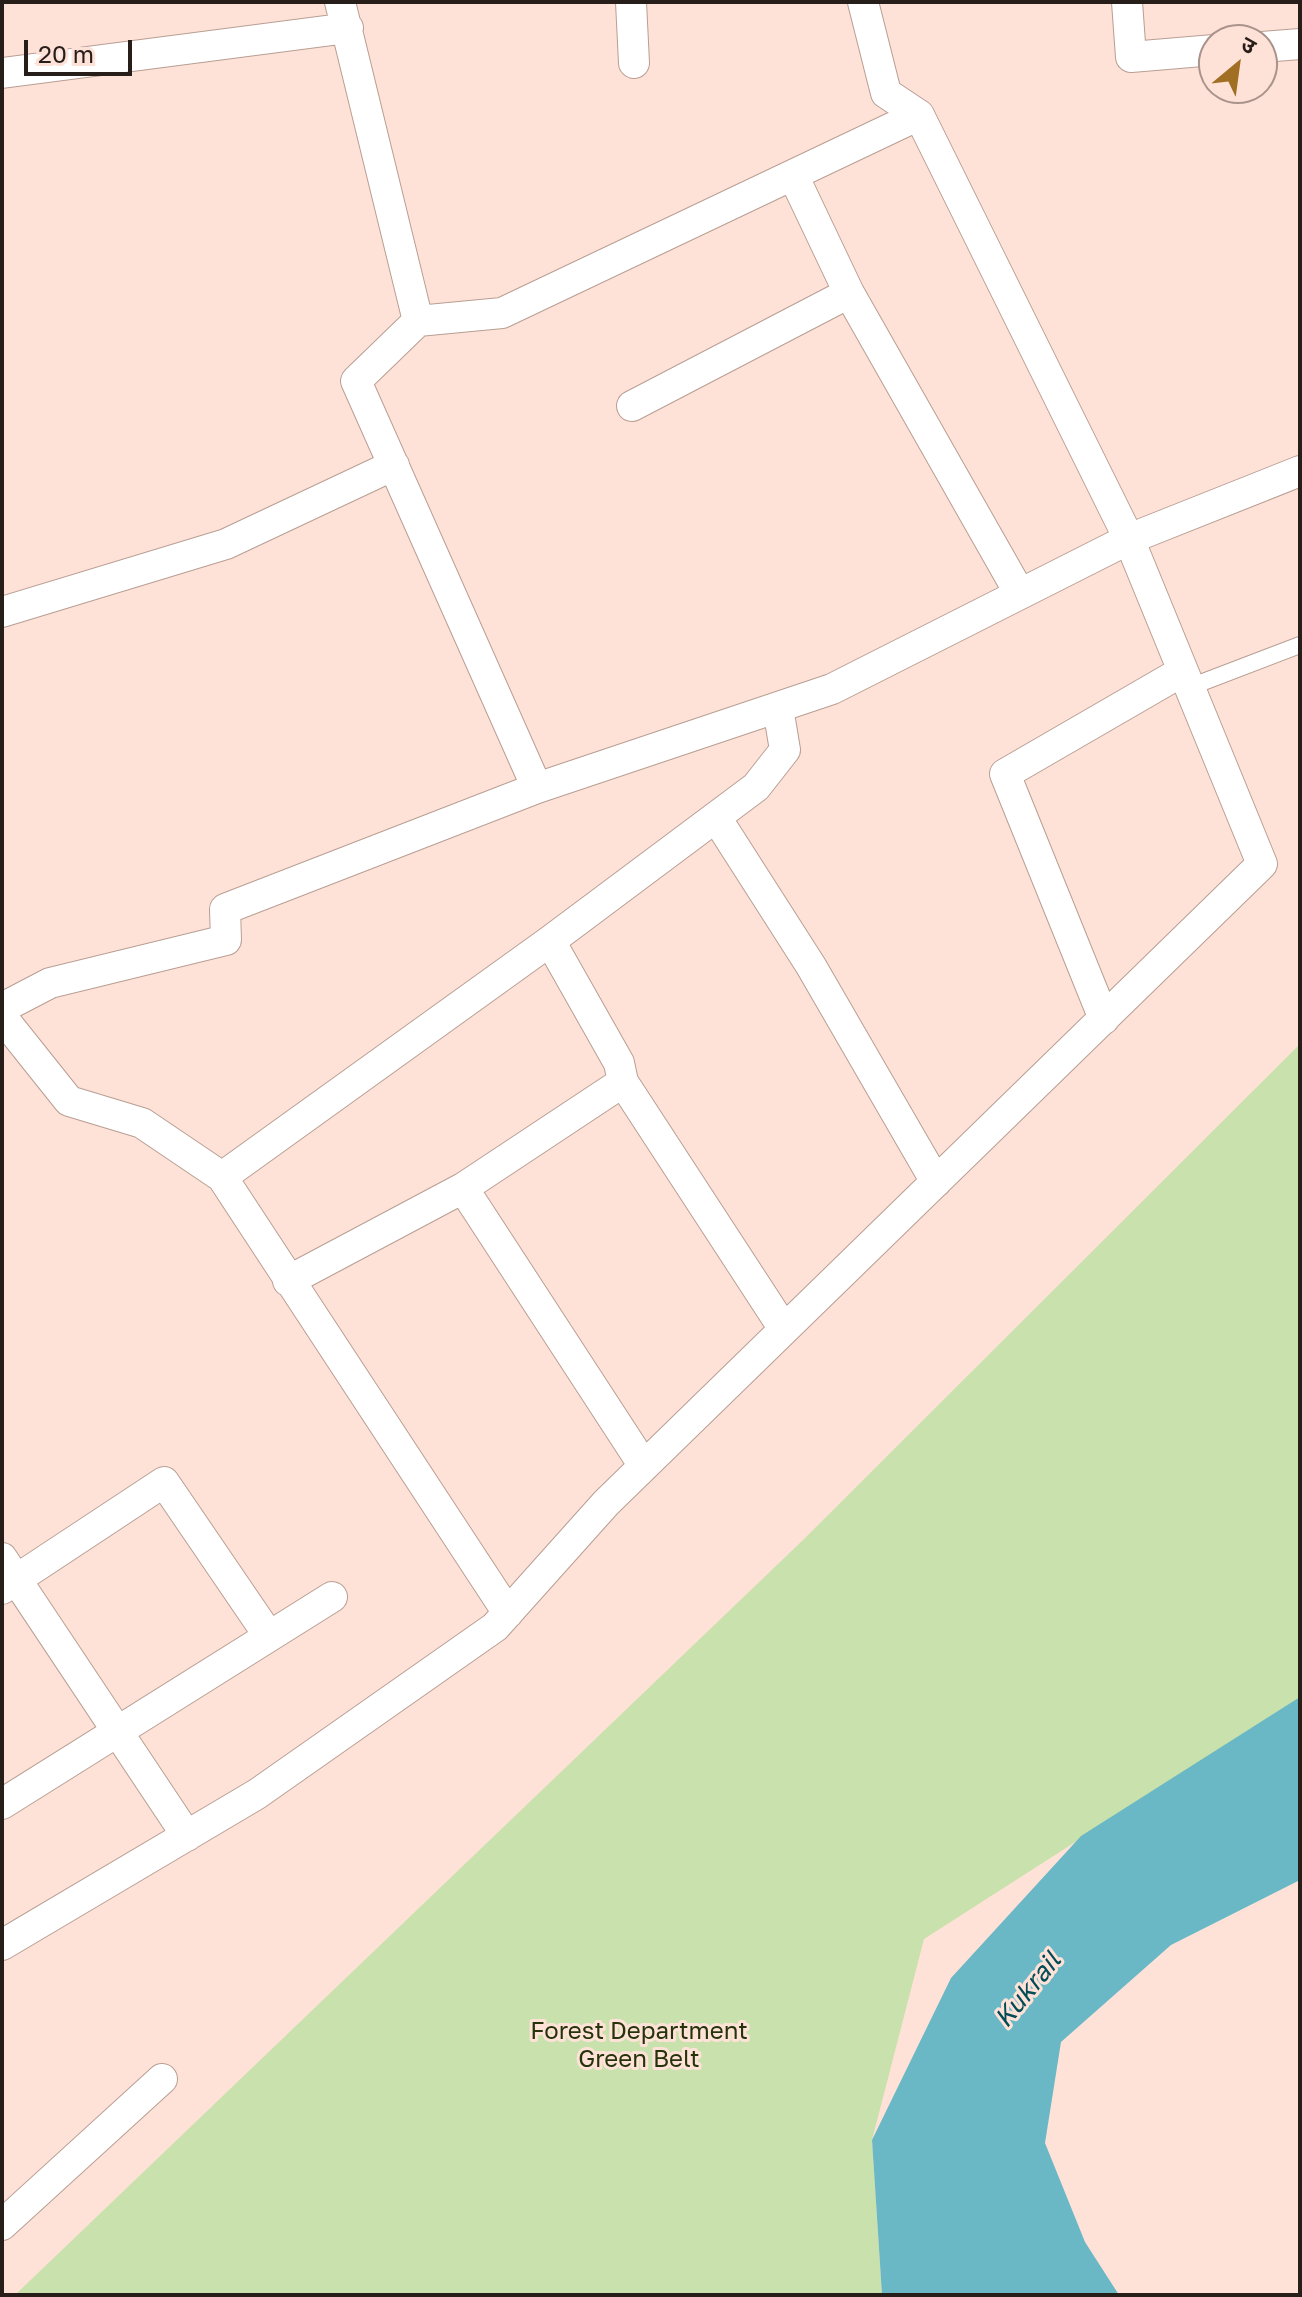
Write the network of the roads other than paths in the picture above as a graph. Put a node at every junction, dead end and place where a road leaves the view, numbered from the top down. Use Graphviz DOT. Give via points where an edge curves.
graph roads {
  1 [pos="631,2"];
  2 [pos="863,2"];
  3 [pos="1127,2"];
  4 [pos="344,15"];
  5 [pos="1300,44"];
  6 [pos="1278,46"];
  7 [pos="1198,51"];
  8 [pos="634,63"];
  9 [pos="2,73"];
  10 [pos="919,115"];
  11 [pos="793,175"];
  12 [pos="849,293"];
  13 [pos="418,321"];
  14 [pos="632,406"];
  15 [pos="394,465"];
  16 [pos="1300,471"];
  17 [pos="1129,539"];
  18 [pos="1020,594"];
  19 [pos="2,612"];
  20 [pos="1300,645"];
  21 [pos="1186,679"];
  22 [pos="778,708"];
  23 [pos="537,788"];
  24 [pos="717,819"];
  25 [pos="550,941"];
  26 [pos="2,1008"];
  27 [pos="2,1017"];
  28 [pos="1104,1019"];
  29 [pos="623,1082"];
  30 [pos="222,1177"];
  31 [pos="936,1182"];
  32 [pos="463,1188"];
  33 [pos="288,1281"];
  34 [pos="784,1329"];
  35 [pos="644,1466"];
  36 [pos="7,1576"];
  37 [pos="332,1597"];
  38 [pos="508,1613"];
  39 [pos="269,1636"];
  40 [pos="117,1732"];
  41 [pos="2,1804"];
  42 [pos="187,1836"];
  43 [pos="2,1945"];
  44 [pos="162,2079"];
  45 [pos="2,2225"];
  1 -- 8 [label="street"];
  2 -- 10 [label="street" via="886,93"];
  3 -- 7 [label="street" via="1131,57"];
  4 -- 9 [label="street"];
  4 -- 13 [label="street"];
  5 -- 6 [label="street"];
  10 -- 11 [label="street"];
  10 -- 17 [label="street"];
  11 -- 12 [label="street"];
  11 -- 13 [label="street" via="502,313"];
  12 -- 14 [label="street"];
  12 -- 18 [label="street"];
  13 -- 15 [label="street" via="356,381"];
  15 -- 19 [label="street" via="226,544"];
  15 -- 23 [label="street"];
  16 -- 17 [label="street"];
  17 -- 18 [label="street"];
  17 -- 21 [label="street"];
  18 -- 22 [label="street" via="832,689"];
  20 -- 21 [label="lane"];
  21 -- 28 [label="street" via="1262,864"];
  21 -- 28 [label="street" via="1005,774"];
  22 -- 23 [label="street"];
  22 -- 24 [label="street" via="785,750 756,787"];
  23 -- 26 [label="street" via="225,909 226,940 50,983"];
  24 -- 25 [label="street"];
  24 -- 31 [label="street" via="811,966"];
  25 -- 29 [label="street" via="619,1063"];
  25 -- 30 [label="street"];
  27 -- 30 [label="street" via="69,1101 142,1123"];
  28 -- 31 [label="street"];
  29 -- 32 [label="street"];
  29 -- 34 [label="street"];
  30 -- 33 [label="street"];
  31 -- 34 [label="street"];
  32 -- 33 [label="street"];
  32 -- 35 [label="street"];
  33 -- 38 [label="street"];
  34 -- 35 [label="street"];
  35 -- 38 [label="street"];
  36 -- 39 [label="street" via="164,1482"];
  36 -- 40 [label="street"];
  37 -- 39 [label="street"];
  38 -- 42 [label="street" via="257,1794"];
  39 -- 40 [label="street"];
  40 -- 41 [label="street"];
  40 -- 42 [label="street"];
  42 -- 43 [label="street"];
  44 -- 45 [label="street"];
}
